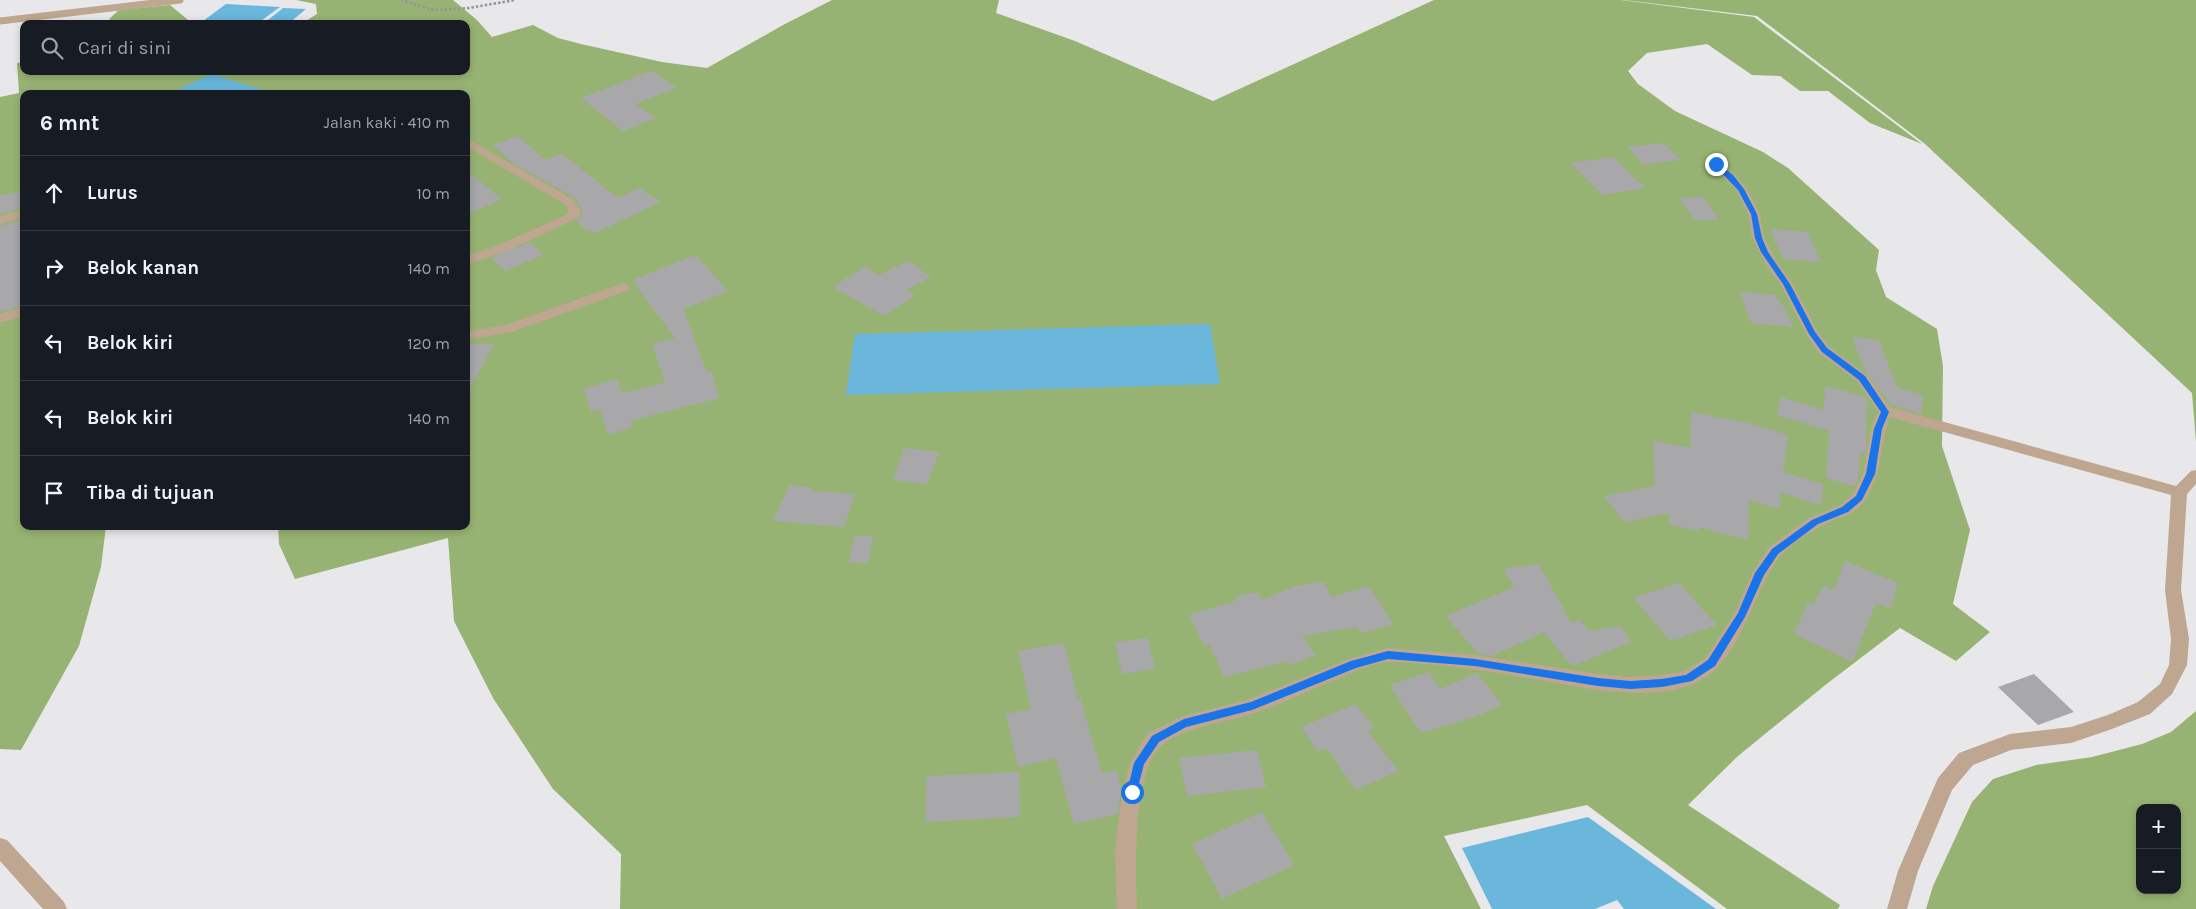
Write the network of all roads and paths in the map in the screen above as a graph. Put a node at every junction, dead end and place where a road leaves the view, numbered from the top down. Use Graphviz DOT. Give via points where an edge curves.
graph roads {
  1 [pos="180,0"];
  2 [pos="401,0"];
  3 [pos="516,0"];
  4 [pos="0,21"];
  5 [pos="470,143"];
  6 [pos="1716,164"];
  7 [pos="20,214"];
  8 [pos="0,220"];
  9 [pos="470,259"];
  10 [pos="624,287"];
  11 [pos="20,312"];
  12 [pos="0,319"];
  13 [pos="470,335"];
  14 [pos="1885,412"];
  15 [pos="2196,474"];
  16 [pos="2179,492"];
  17 [pos="0,847"];
  18 [pos="56,909"];
  19 [pos="1127,909"];
  20 [pos="1897,909"];
  1 -- 4 [label="lane"];
  2 -- 3 [label="path" via="434,10"];
  5 -- 9 [label="street" via="570,203 575,211 568,219"];
  6 -- 14 [label="street" via="1741,189 1754,214 1764,252 1787,284 1824,350 1862,378"];
  7 -- 8 [label="street"];
  10 -- 13 [label="street" via="507,329"];
  11 -- 12 [label="street"];
  14 -- 16 [label="street"];
  14 -- 19 [label="street" via="1878,429 1871,474 1859,498 1845,510 1815,522 1775,551 1712,663 1689,678 1630,685 1499,666 1388,655 1355,664 1252,706 1184,724 1155,739 1139,763 1132,792 1124,851"];
  15 -- 16 [label="street"];
  16 -- 20 [label="street" via="2173,590 2180,639 2178,665 2166,689 2144,708 2112,721 2071,735 2010,742 1966,758 1944,784 1908,870"];
  17 -- 18 [label="street"];
}
